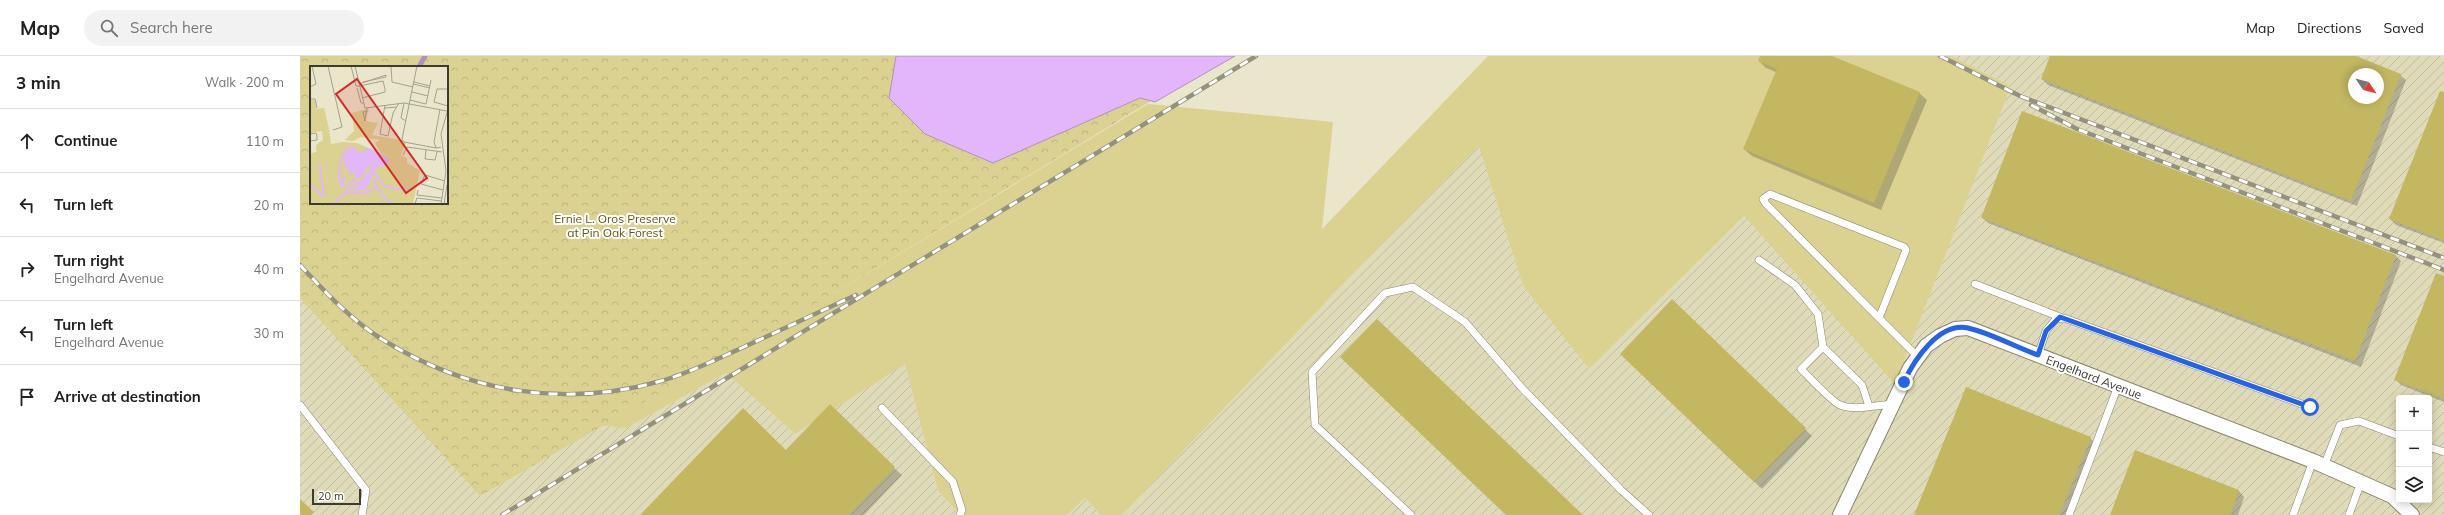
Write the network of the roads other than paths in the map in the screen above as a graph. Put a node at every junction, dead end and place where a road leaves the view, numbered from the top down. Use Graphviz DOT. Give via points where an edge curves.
graph roads {
  1 [pos="1759,260"];
  2 [pos="1975,284"];
  3 [pos="2060,317"];
  4 [pos="1879,318"];
  5 [pos="1823,347"];
  6 [pos="2038,355"];
  7 [pos="1918,356"];
  8 [pos="2118,386"];
  9 [pos="1893,404"];
  10 [pos="300,405"];
  11 [pos="1869,406"];
  12 [pos="2310,407"];
  13 [pos="882,408"];
  14 [pos="2396,435"];
  15 [pos="2432,448"];
  16 [pos="2444,452"];
  17 [pos="2319,464"];
  18 [pos="2361,482"];
  19 [pos="362,515"];
  20 [pos="960,515"];
  21 [pos="1411,515"];
  22 [pos="1649,515"];
  23 [pos="1840,515"];
  24 [pos="2069,515"];
  25 [pos="2293,515"];
  26 [pos="2349,515"];
  27 [pos="2412,515"];
  1 -- 5 [label="lane" via="1795,284 1818,314"];
  2 -- 3 [label="lane"];
  3 -- 6 [label="lane" via="2046,331"];
  3 -- 12 [label="lane"];
  4 -- 4 [label="lane" via="1766,204 1763,199 1765,196 1770,194 1904,247 1906,250"];
  4 -- 7 [label="lane"];
  5 -- 11 [label="lane" via="1862,385"];
  5 -- 11 [label="lane" via="1801,369 1839,405"];
  6 -- 7 [label="street, Engelhard Avenue" via="1968,328 1955,329 1940,336 1926,346"];
  6 -- 8 [label="street, Engelhard Avenue"];
  7 -- 9 [label="street, Engelhard Avenue"];
  8 -- 17 [label="street, Engelhard Avenue"];
  8 -- 24 [label="lane"];
  9 -- 11 [label="lane"];
  9 -- 23 [label="street, Engelhard Avenue"];
  10 -- 19 [label="lane" via="366,490"];
  13 -- 20 [label="lane" via="953,482 962,510"];
  14 -- 17 [label="lane" via="2360,421 2340,426"];
  15 -- 16 [label="lane"];
  17 -- 18 [label="street, Engelhard Avenue"];
  17 -- 25 [label="lane"];
  18 -- 26 [label="lane"];
  18 -- 27 [label="street, Engelhard Avenue" via="2392,496"];
  21 -- 22 [label="lane" via="1315,425 1312,372 1385,293 1413,287 1465,322 1533,400"];
}
